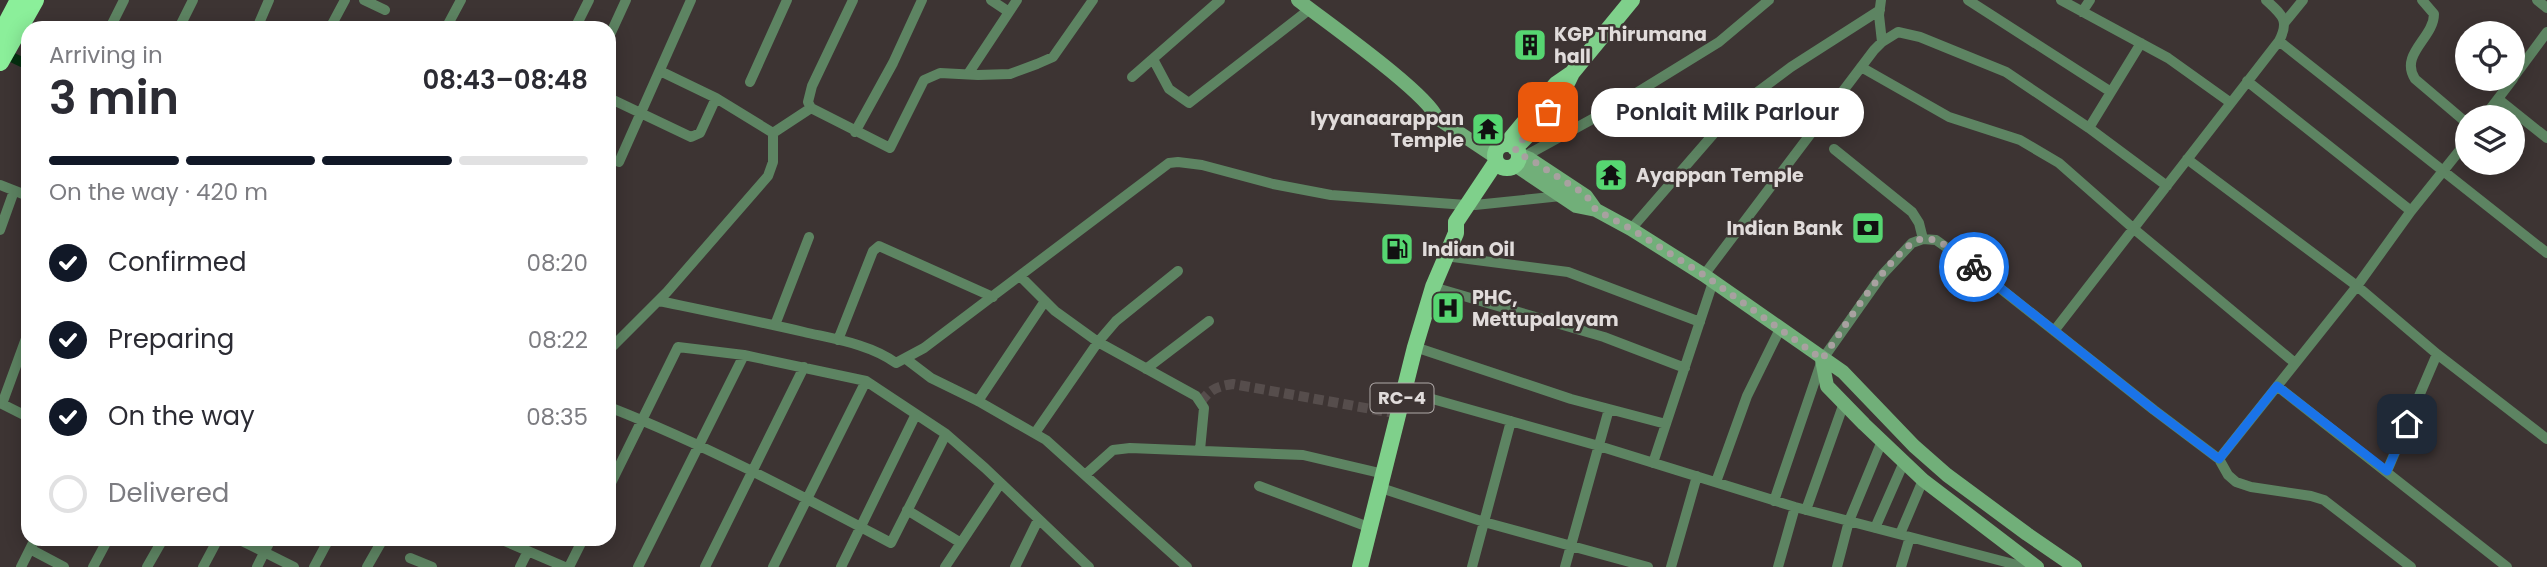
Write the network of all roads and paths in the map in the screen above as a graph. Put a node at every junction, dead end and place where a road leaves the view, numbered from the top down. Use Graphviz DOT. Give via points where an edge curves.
graph roads {
  1 [pos="19,0"];
  2 [pos="35,0"];
  3 [pos="124,0"];
  4 [pos="193,0"];
  5 [pos="269,0"];
  6 [pos="345,0"];
  7 [pos="364,0"];
  8 [pos="461,0"];
  9 [pos="589,0"];
  10 [pos="625,0"];
  11 [pos="691,0"];
  12 [pos="787,0"];
  13 [pos="853,0"];
  14 [pos="922,0"];
  15 [pos="991,0"];
  16 [pos="1017,0"];
  17 [pos="1093,0"];
  18 [pos="1220,0"];
  19 [pos="1632,0"];
  20 [pos="1769,0"];
  21 [pos="1968,0"];
  22 [pos="2061,0"];
  23 [pos="2090,0"];
  24 [pos="2266,0"];
  25 [pos="2303,0"];
  26 [pos="2422,0"];
  27 [pos="2537,0"];
  28 [pos="1304,5"];
  29 [pos="1880,5"];
  30 [pos="2547,8"];
  31 [pos="385,10"];
  32 [pos="1009,12"];
  33 [pos="2082,12"];
  34 [pos="114,21"];
  35 [pos="182,21"];
  36 [pos="260,21"];
  37 [pos="334,21"];
  38 [pos="450,21"];
  39 [pos="578,21"];
  40 [pos="616,21"];
  41 [pos="2285,22"];
  42 [pos="12,26"];
  43 [pos="2547,32"];
  44 [pos="2279,41"];
  45 [pos="1882,42"];
  46 [pos="2141,43"];
  47 [pos="2,57"];
  48 [pos="1153,59"];
  49 [pos="2525,62"];
  50 [pos="1861,67"];
  51 [pos="660,71"];
  52 [pos="968,74"];
  53 [pos="1132,77"];
  54 [pos="2247,81"];
  55 [pos="750,82"];
  56 [pos="2504,91"];
  57 [pos="2111,92"];
  58 [pos="716,98"];
  59 [pos="2498,99"];
  60 [pos="616,101"];
  61 [pos="2231,103"];
  62 [pos="2493,105"];
  63 [pos="811,108"];
  64 [pos="641,113"];
  65 [pos="2455,113"];
  66 [pos="2089,128"];
  67 [pos="855,132"];
  68 [pos="773,133"];
  69 [pos="2547,138"];
  70 [pos="1834,149"];
  71 [pos="1507,156"];
  72 [pos="2455,156"];
  73 [pos="2188,159"];
  74 [pos="619,162"];
  75 [pos="2442,172"];
  76 [pos="0,185"];
  77 [pos="2167,186"];
  78 [pos="15,191"];
  79 [pos="21,193"];
  80 [pos="1562,196"];
  81 [pos="1470,205"];
  82 [pos="1596,210"];
  83 [pos="2411,211"];
  84 [pos="1631,229"];
  85 [pos="2134,229"];
  86 [pos="0,230"];
  87 [pos="809,237"];
  88 [pos="1923,239"];
  89 [pos="2547,253"];
  90 [pos="1445,256"];
  91 [pos="1178,271"];
  92 [pos="1020,276"];
  93 [pos="1709,279"];
  94 [pos="2357,286"];
  95 [pos="1433,287"];
  96 [pos="993,297"];
  97 [pos="659,301"];
  98 [pos="1045,301"];
  99 [pos="1209,321"];
  100 [pos="1700,322"];
  101 [pos="775,325"];
  102 [pos="1780,329"];
  103 [pos="2054,331"];
  104 [pos="838,340"];
  105 [pos="1098,342"];
  106 [pos="616,343"];
  107 [pos="1415,347"];
  108 [pos="21,351"];
  109 [pos="2437,354"];
  110 [pos="744,355"];
  111 [pos="906,359"];
  112 [pos="1822,359"];
  113 [pos="2295,363"];
  114 [pos="804,367"];
  115 [pos="1685,368"];
  116 [pos="1146,369"];
  117 [pos="866,381"];
  118 [pos="2277,386"];
  119 [pos="1404,391"];
  120 [pos="978,401"];
  121 [pos="1844,403"];
  122 [pos="1,404"];
  123 [pos="1609,409"];
  124 [pos="616,410"];
  125 [pos="21,414"];
  126 [pos="916,414"];
  127 [pos="642,420"];
  128 [pos="1511,421"];
  129 [pos="1666,424"];
  130 [pos="1035,433"];
  131 [pos="946,434"];
  132 [pos="2547,439"];
  133 [pos="1882,441"];
  134 [pos="700,446"];
  135 [pos="1599,446"];
  136 [pos="1200,450"];
  137 [pos="2219,459"];
  138 [pos="1904,462"];
  139 [pos="1653,463"];
  140 [pos="752,470"];
  141 [pos="2387,471"];
  142 [pos="616,473"];
  143 [pos="1085,475"];
  144 [pos="1697,476"];
  145 [pos="1923,480"];
  146 [pos="1382,481"];
  147 [pos="1716,482"];
  148 [pos="1000,484"];
  149 [pos="1259,486"];
  150 [pos="808,500"];
  151 [pos="1774,501"];
  152 [pos="1795,507"];
  153 [pos="907,510"];
  154 [pos="1806,510"];
  155 [pos="1038,520"];
  156 [pos="1849,521"];
  157 [pos="1484,522"];
  158 [pos="860,526"];
  159 [pos="1371,528"];
  160 [pos="1875,528"];
  161 [pos="1905,536"];
  162 [pos="961,543"];
  163 [pos="32,546"];
  164 [pos="102,546"];
  165 [pos="159,546"];
  166 [pos="214,546"];
  167 [pos="253,546"];
  168 [pos="268,546"];
  169 [pos="325,546"];
  170 [pos="379,546"];
  171 [pos="521,546"];
  172 [pos="579,546"];
  173 [pos="1570,546"];
  174 [pos="30,549"];
  175 [pos="528,551"];
  176 [pos="265,552"];
  177 [pos="410,558"];
  178 [pos="1085,565"];
  179 [pos="2407,566"];
  180 [pos="21,567"];
  181 [pos="64,567"];
  182 [pos="93,567"];
  183 [pos="148,567"];
  184 [pos="203,567"];
  185 [pos="257,567"];
  186 [pos="294,567"];
  187 [pos="314,567"];
  188 [pos="367,567"];
  189 [pos="432,567"];
  190 [pos="520,567"];
  191 [pos="567,567"];
  192 [pos="638,567"];
  193 [pos="705,567"];
  194 [pos="773,567"];
  195 [pos="841,567"];
  196 [pos="945,567"];
  197 [pos="1015,567"];
  198 [pos="1187,567"];
  199 [pos="1360,567"];
  200 [pos="1472,567"];
  201 [pos="1565,567"];
  202 [pos="1648,567"];
  203 [pos="1671,567"];
  204 [pos="1778,567"];
  205 [pos="1837,567"];
  206 [pos="1901,567"];
  207 [pos="2025,567"];
  208 [pos="2037,567"];
  209 [pos="2076,567"];
  210 [pos="2507,567"];
  1 -- 42 [label="highway"];
  2 -- 42 [label="highway"];
  3 -- 34 [label="street"];
  4 -- 35 [label="street"];
  5 -- 36 [label="street"];
  6 -- 37 [label="street"];
  7 -- 31 [label="street"];
  8 -- 38 [label="street"];
  9 -- 39 [label="street"];
  10 -- 40 [label="street"];
  11 -- 51 [label="street"];
  12 -- 55 [label="street"];
  13 -- 63 [label="street" via="812,86"];
  14 -- 67 [label="street"];
  15 -- 32 [label="street"];
  16 -- 32 [label="street"];
  17 -- 52 [label="street" via="1053,57 1010,74"];
  18 -- 48 [label="street"];
  19 -- 71 [label="main road" via="1572,73 1556,84"];
  20 -- 71 [label="street" via="1710,47 1607,111"];
  21 -- 57 [label="street"];
  22 -- 33 [label="street"];
  23 -- 33 [label="street"];
  24 -- 41 [label="street"];
  25 -- 41 [label="street"];
  26 -- 65 [label="street" via="2434,20 2415,50 2411,72"];
  27 -- 30 [label="street"];
  28 -- 48 [label="street" via="1189,103 1169,89"];
  28 -- 71 [label="street" via="1433,109 1444,111"];
  29 -- 45 [label="street"];
  29 -- 84 [label="street" via="1736,108"];
  32 -- 52 [label="street"];
  33 -- 46 [label="street"];
  41 -- 44 [label="street"];
  42 -- 47 [label="highway"];
  43 -- 49 [label="street"];
  44 -- 54 [label="street"];
  44 -- 75 [label="street"];
  45 -- 50 [label="street"];
  45 -- 66 [label="street" via="1905,33 1997,68"];
  46 -- 57 [label="street"];
  46 -- 61 [label="street" via="2188,70"];
  48 -- 53 [label="street"];
  50 -- 85 [label="street" via="1949,117 2042,151"];
  50 -- 93 [label="street"];
  51 -- 58 [label="street"];
  51 -- 64 [label="street"];
  52 -- 67 [label="street" via="940,73 924,80 890,149"];
  54 -- 61 [label="street"];
  54 -- 83 [label="street"];
  56 -- 59 [label="street"];
  57 -- 66 [label="street"];
  58 -- 64 [label="street" via="695,136"];
  58 -- 68 [label="street"];
  59 -- 62 [label="street"];
  59 -- 69 [label="street"];
  60 -- 64 [label="street"];
  61 -- 73 [label="street"];
  63 -- 67 [label="street"];
  63 -- 68 [label="street"];
  64 -- 74 [label="street"];
  66 -- 77 [label="street"];
  68 -- 97 [label="street" via="768,176"];
  70 -- 88 [label="street" via="1912,212"];
  71 -- 80 [label="street"];
  71 -- 81 [label="main road"];
  71 -- 82 [label="street" via="1586,195"];
  72 -- 75 [label="street"];
  73 -- 77 [label="street"];
  73 -- 94 [label="street"];
  75 -- 83 [label="street"];
  75 -- 89 [label="street"];
  76 -- 78 [label="street"];
  77 -- 85 [label="street"];
  78 -- 79 [label="street"];
  78 -- 86 [label="street"];
  80 -- 81 [label="street"];
  80 -- 82 [label="street" via="1576,206"];
  81 -- 90 [label="main road, RC-4"];
  81 -- 92 [label="street" via="1331,195 1202,164 1169,163"];
  82 -- 84 [label="street"];
  83 -- 94 [label="street"];
  84 -- 93 [label="street"];
  85 -- 103 [label="street"];
  85 -- 113 [label="street"];
  87 -- 101 [label="street"];
  88 -- 103 [label="street" via="1936,240 1958,255"];
  88 -- 112 [label="street" via="1912,243 1882,275"];
  90 -- 95 [label="main road, RC-4"];
  90 -- 100 [label="street" via="1568,272"];
  91 -- 105 [label="street" via="1116,321"];
  92 -- 96 [label="street"];
  92 -- 98 [label="street"];
  93 -- 100 [label="street"];
  93 -- 102 [label="street"];
  94 -- 109 [label="street"];
  94 -- 113 [label="street"];
  95 -- 107 [label="main road, RC-4"];
  95 -- 115 [label="street" via="1604,337"];
  96 -- 104 [label="street" via="879,246 873,251"];
  96 -- 111 [label="street"];
  97 -- 101 [label="street"];
  97 -- 106 [label="street"];
  98 -- 105 [label="street"];
  98 -- 120 [label="street"];
  99 -- 116 [label="street"];
  100 -- 115 [label="street"];
  101 -- 104 [label="street"];
  102 -- 112 [label="street"];
  102 -- 147 [label="street" via="1747,396"];
  103 -- 137 [label="street"];
  104 -- 111 [label="street" via="896,363"];
  105 -- 116 [label="street"];
  105 -- 130 [label="street"];
  107 -- 119 [label="main road, RC-4"];
  107 -- 123 [label="street"];
  108 -- 122 [label="street"];
  109 -- 132 [label="street"];
  109 -- 141 [label="street"];
  110 -- 114 [label="street"];
  110 -- 127 [label="street" via="678,347"];
  110 -- 134 [label="street"];
  111 -- 120 [label="street"];
  112 -- 121 [label="street" via="1828,386"];
  112 -- 151 [label="street"];
  112 -- 209 [label="street" via="1843,372 1947,475"];
  113 -- 118 [label="street"];
  114 -- 117 [label="street"];
  114 -- 140 [label="street"];
  115 -- 129 [label="street"];
  116 -- 136 [label="street" via="1201,402"];
  117 -- 126 [label="street"];
  117 -- 150 [label="street"];
  118 -- 137 [label="street"];
  118 -- 141 [label="street"];
  119 -- 128 [label="street"];
  119 -- 146 [label="main road, RC-4"];
  120 -- 130 [label="street"];
  121 -- 133 [label="street"];
  121 -- 154 [label="street"];
  122 -- 125 [label="street"];
  123 -- 129 [label="street"];
  123 -- 135 [label="street"];
  124 -- 127 [label="street"];
  126 -- 131 [label="street"];
  126 -- 158 [label="street"];
  127 -- 134 [label="street"];
  127 -- 142 [label="street"];
  128 -- 135 [label="street"];
  128 -- 157 [label="street"];
  129 -- 139 [label="street"];
  130 -- 143 [label="street"];
  131 -- 148 [label="street"];
  131 -- 153 [label="street"];
  133 -- 138 [label="street"];
  133 -- 156 [label="street"];
  134 -- 140 [label="street"];
  134 -- 192 [label="street"];
  135 -- 139 [label="street"];
  135 -- 173 [label="street"];
  136 -- 143 [label="street" via="1117,448"];
  136 -- 146 [label="street" via="1303,455"];
  137 -- 179 [label="street" via="2228,475 2244,485 2324,500"];
  138 -- 145 [label="street"];
  138 -- 160 [label="street"];
  139 -- 144 [label="street"];
  140 -- 150 [label="street"];
  140 -- 193 [label="street"];
  141 -- 210 [label="street"];
  143 -- 198 [label="street"];
  144 -- 147 [label="street"];
  144 -- 203 [label="street"];
  145 -- 161 [label="street"];
  145 -- 208 [label="street"];
  146 -- 157 [label="street"];
  146 -- 159 [label="main road, RC-4"];
  147 -- 151 [label="street"];
  148 -- 155 [label="street"];
  148 -- 162 [label="street"];
  149 -- 159 [label="street"];
  150 -- 158 [label="street"];
  150 -- 194 [label="street"];
  151 -- 152 [label="street"];
  152 -- 154 [label="street"];
  152 -- 204 [label="street"];
  153 -- 158 [label="street" via="891,543"];
  153 -- 162 [label="street"];
  154 -- 156 [label="street"];
  155 -- 178 [label="street"];
  155 -- 197 [label="street"];
  156 -- 160 [label="street"];
  156 -- 205 [label="street"];
  157 -- 173 [label="street"];
  157 -- 200 [label="street"];
  158 -- 195 [label="street"];
  159 -- 199 [label="main road, RC-4"];
  160 -- 161 [label="street"];
  161 -- 206 [label="street"];
  161 -- 207 [label="street"];
  162 -- 196 [label="street"];
  163 -- 174 [label="street"];
  164 -- 182 [label="street"];
  165 -- 183 [label="street"];
  166 -- 184 [label="street"];
  167 -- 176 [label="street"];
  168 -- 176 [label="street"];
  169 -- 187 [label="street"];
  170 -- 188 [label="street"];
  171 -- 175 [label="street"];
  172 -- 191 [label="street"];
  173 -- 201 [label="street"];
  173 -- 202 [label="street"];
  174 -- 180 [label="street"];
  174 -- 181 [label="street"];
  175 -- 190 [label="street"];
  175 -- 191 [label="street"];
  176 -- 185 [label="street"];
  176 -- 186 [label="street"];
  177 -- 189 [label="street"];
}
